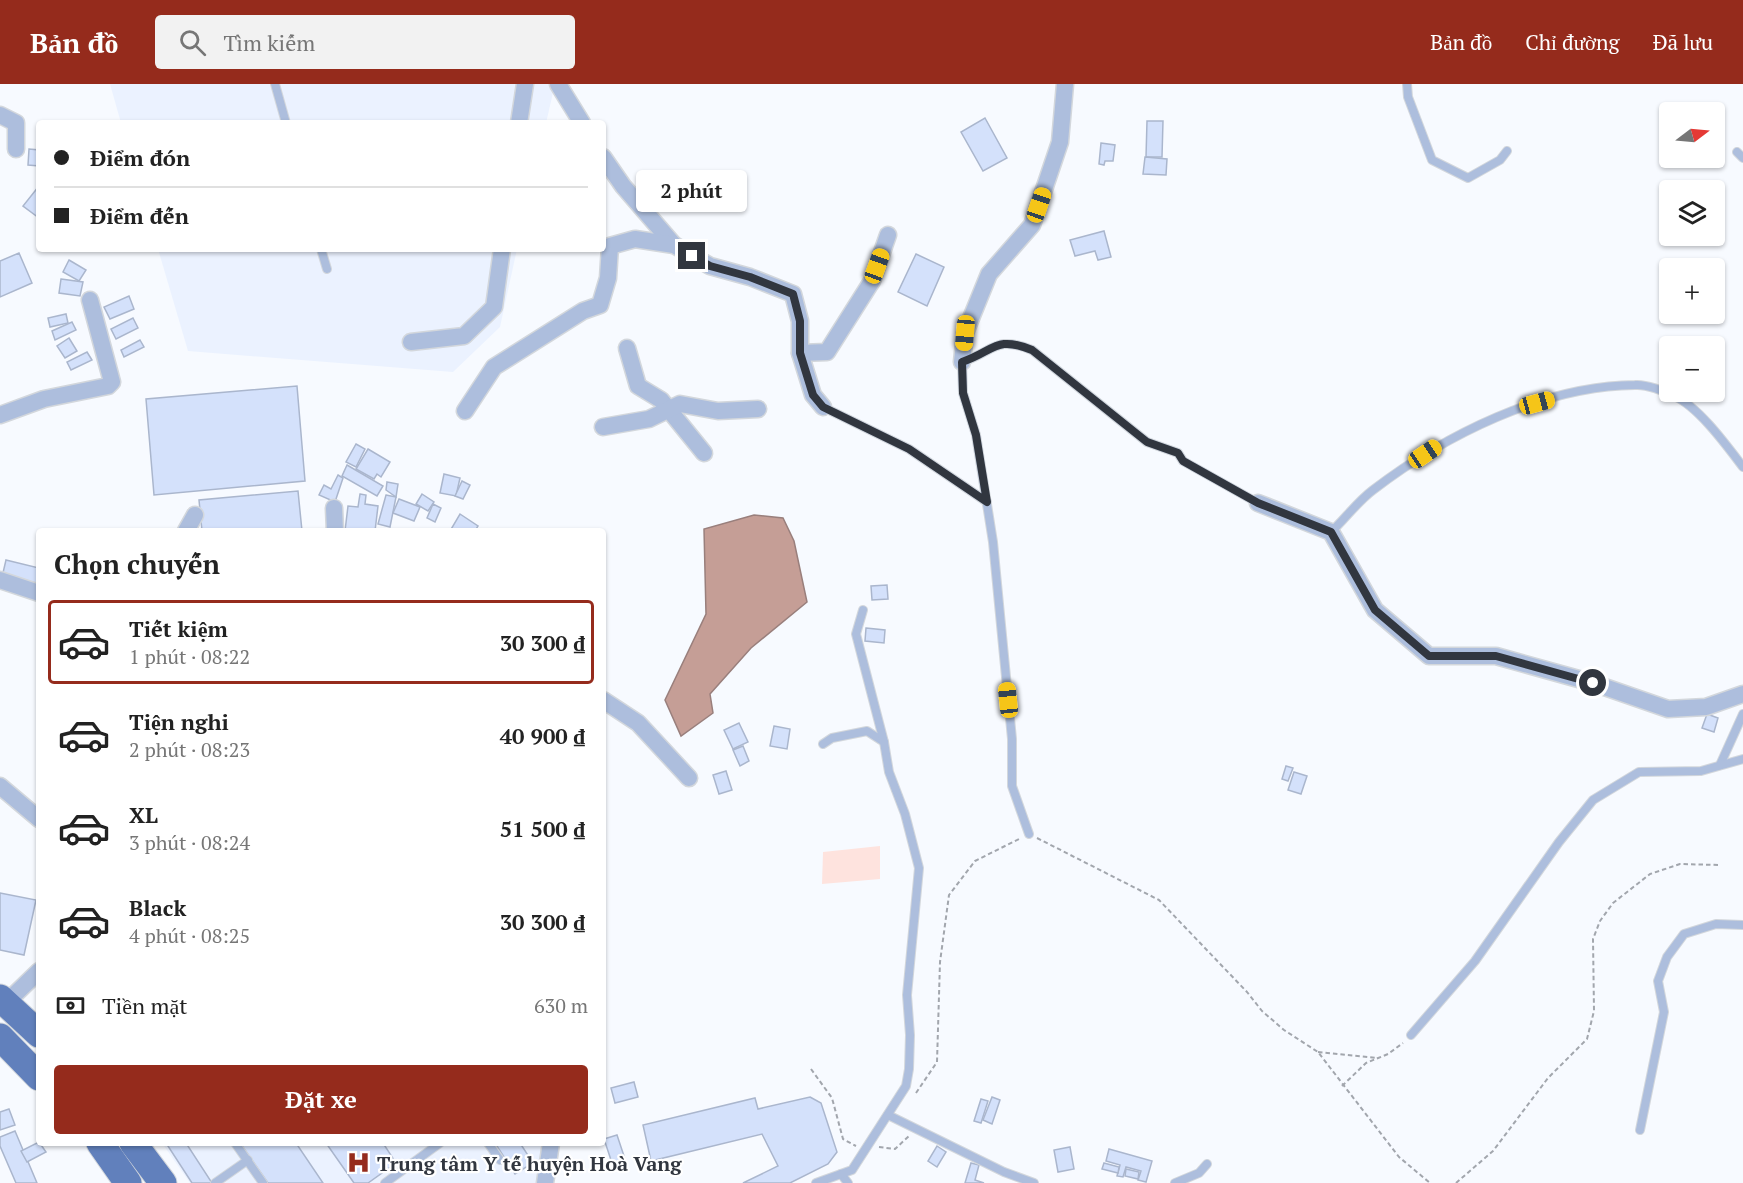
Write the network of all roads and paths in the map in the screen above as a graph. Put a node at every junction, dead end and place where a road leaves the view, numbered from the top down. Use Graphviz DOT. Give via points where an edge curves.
graph roads {
  1 [pos="275,84"];
  2 [pos="525,84"];
  3 [pos="558,84"];
  4 [pos="1065,84"];
  5 [pos="1407,84"];
  6 [pos="0,115"];
  7 [pos="285,120"];
  8 [pos="519,120"];
  9 [pos="580,120"];
  10 [pos="16,149"];
  11 [pos="1507,152"];
  12 [pos="606,161"];
  13 [pos="888,235"];
  14 [pos="674,245"];
  15 [pos="322,252"];
  16 [pos="502,252"];
  17 [pos="327,269"];
  18 [pos="90,300"];
  19 [pos="411,342"];
  20 [pos="627,348"];
  21 [pos="800,353"];
  22 [pos="962,362"];
  23 [pos="823,407"];
  24 [pos="758,409"];
  25 [pos="668,410"];
  26 [pos="465,411"];
  27 [pos="0,415"];
  28 [pos="603,427"];
  29 [pos="704,453"];
  30 [pos="1743,467"];
  31 [pos="987,502"];
  32 [pos="1258,503"];
  33 [pos="334,508"];
  34 [pos="195,515"];
  35 [pos="188,528"];
  36 [pos="335,528"];
  37 [pos="1331,532"];
  38 [pos="0,580"];
  39 [pos="36,592"];
  40 [pos="863,610"];
  41 [pos="1743,694"];
  42 [pos="606,702"];
  43 [pos="1743,714"];
  44 [pos="884,742"];
  45 [pos="823,744"];
  46 [pos="1743,759"];
  47 [pos="1720,765"];
  48 [pos="689,778"];
  49 [pos="0,786"];
  50 [pos="36,816"];
  51 [pos="1029,834"];
  52 [pos="1719,865"];
  53 [pos="1743,925"];
  54 [pos="36,974"];
  55 [pos="3,1001"];
  56 [pos="36,1031"];
  57 [pos="1411,1035"];
  58 [pos="0,1036"];
  59 [pos="1318,1052"];
  60 [pos="1377,1058"];
  61 [pos="811,1069"];
  62 [pos="36,1074"];
  63 [pos="1342,1086"];
  64 [pos="893,1106"];
  65 [pos="888,1115"];
  66 [pos="915,1127"];
  67 [pos="1640,1130"];
  68 [pos="102,1146"];
  69 [pos="135,1146"];
  70 [pos="237,1146"];
  71 [pos="436,1146"];
  72 [pos="490,1146"];
  73 [pos="551,1146"];
  74 [pos="866,1148"];
  75 [pos="248,1160"];
  76 [pos="500,1160"];
  77 [pos="1207,1164"];
  78 [pos="841,1174"];
  79 [pos="261,1182"];
  80 [pos="128,1183"];
  81 [pos="163,1183"];
  82 [pos="215,1183"];
  83 [pos="385,1183"];
  84 [pos="545,1183"];
  85 [pos="816,1183"];
  86 [pos="848,1183"];
  87 [pos="1034,1183"];
  88 [pos="1176,1183"];
  89 [pos="1430,1183"];
  90 [pos="1456,1183"];
  1 -- 7 [label="lane"];
  2 -- 8 [label="street"];
  3 -- 9 [label="street"];
  4 -- 22 [label="street" via="1060,142 1032,225 989,274 965,333"];
  5 -- 11 [label="lane" via="1408,97 1432,160 1468,178"];
  6 -- 10 [label="street" via="16,123"];
  12 -- 14 [label="street"];
  13 -- 21 [label="street" via="872,281 827,352"];
  14 -- 21 [label="street" via="710,266 793,294 800,321"];
  14 -- 26 [label="street" via="635,239 610,246 608,278 600,305 583,311 494,367"];
  15 -- 17 [label="lane"];
  16 -- 19 [label="street" via="494,307 464,336"];
  18 -- 27 [label="street" via="111,382 108,386 44,399"];
  20 -- 25 [label="street" via="638,386 661,400"];
  21 -- 23 [label="street" via="813,395"];
  22 -- 31 [label="lane" via="963,393 976,435"];
  22 -- 32 [label="lane" via="995,345 1012,342 1032,350 1147,442 1178,453 1183,461"];
  23 -- 31 [label="lane" via="909,449"];
  24 -- 25 [label="street" via="718,411 680,404"];
  25 -- 28 [label="street" via="627,425"];
  25 -- 29 [label="street"];
  30 -- 37 [label="lane" via="1710,425 1676,396 1637,384 1573,393 1519,408 1444,442 1371,491"];
  31 -- 51 [label="lane" via="1012,739 1012,786"];
  32 -- 37 [label="street"];
  33 -- 36 [label="street"];
  34 -- 35 [label="street"];
  37 -- 41 [label="street" via="1375,610 1429,656 1496,656 1668,709 1706,707"];
  38 -- 39 [label="street"];
  40 -- 44 [label="lane" via="856,634"];
  42 -- 48 [label="street" via="638,723"];
  43 -- 47 [label="lane"];
  44 -- 45 [label="lane" via="867,731 832,738"];
  44 -- 64 [label="lane" via="889,772 919,868 907,995 909,1069 906,1086"];
  46 -- 47 [label="lane"];
  47 -- 57 [label="lane" via="1701,771 1639,772 1593,800 1475,961"];
  49 -- 50 [label="street"];
  51 -- 59 [label="path" via="1159,900 1262,1011"];
  51 -- 64 [label="path" via="975,861 949,895 940,962 937,1062 918,1091"];
  52 -- 90 [label="path" via="1680,864 1650,874 1613,903 1593,939 1594,1011 1587,1039 1548,1078 1493,1151"];
  53 -- 67 [label="lane" via="1716,924 1684,934 1667,957 1658,981 1664,1012"];
  54 -- 55 [label="street"];
  55 -- 56 [label="highway"];
  57 -- 60 [label="path"];
  58 -- 62 [label="highway"];
  59 -- 60 [label="path"];
  59 -- 63 [label="path"];
  60 -- 63 [label="path" via="1365,1063"];
  61 -- 74 [label="path" via="832,1098 843,1138 852,1146"];
  63 -- 89 [label="path" via="1399,1157"];
  64 -- 65 [label="lane"];
  65 -- 66 [label="lane"];
  65 -- 74 [label="lane"];
  66 -- 74 [label="path" via="895,1149"];
  66 -- 87 [label="lane"];
  68 -- 80 [label="highway"];
  69 -- 81 [label="highway"];
  70 -- 75 [label="lane"];
  71 -- 83 [label="lane"];
  72 -- 76 [label="lane"];
  73 -- 84 [label="street"];
  74 -- 78 [label="lane" via="852,1170"];
  75 -- 79 [label="lane"];
  75 -- 82 [label="lane"];
  77 -- 88 [label="lane" via="1199,1173"];
  78 -- 85 [label="lane"];
  78 -- 86 [label="lane"];
}
